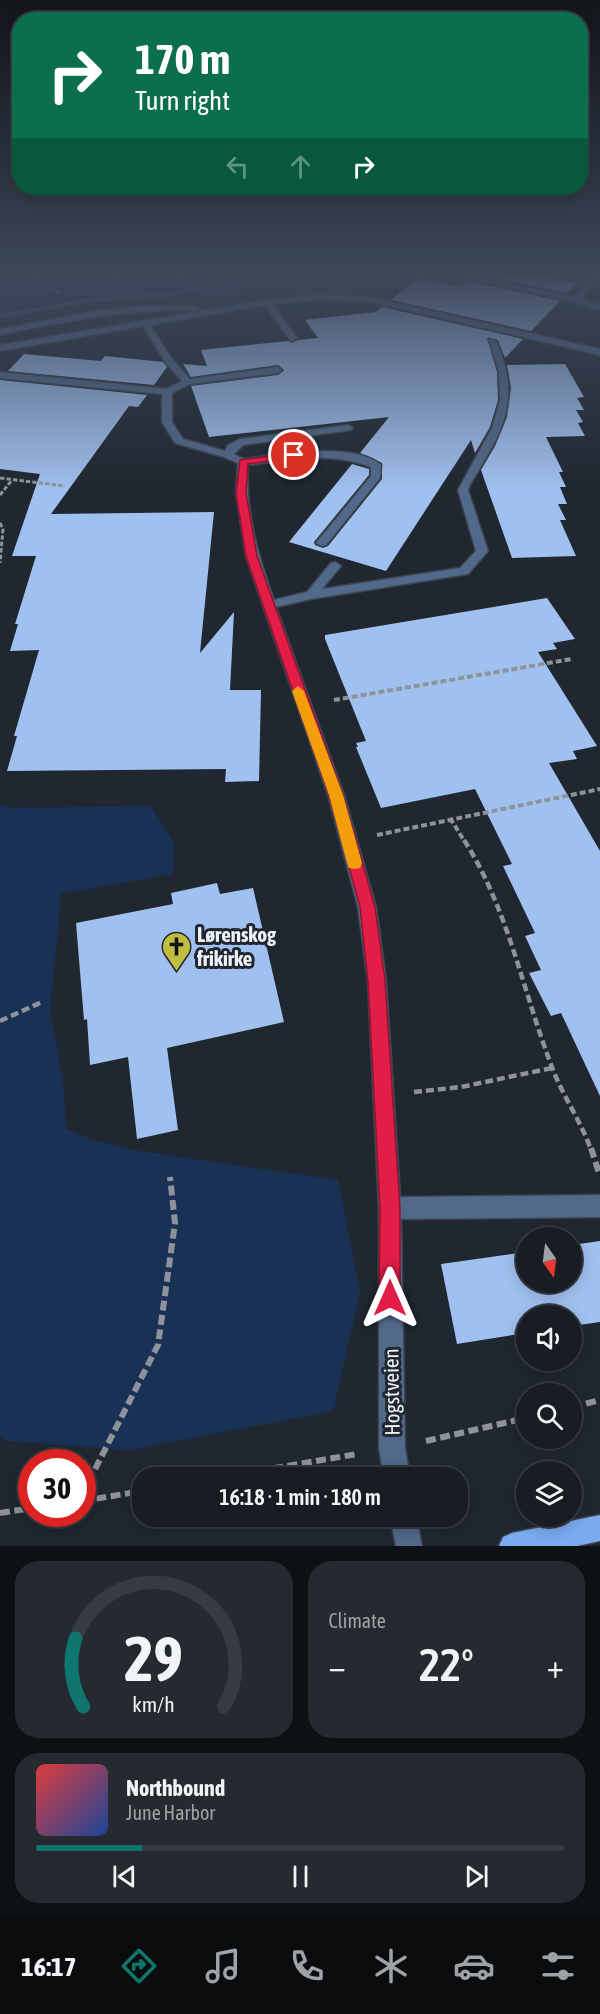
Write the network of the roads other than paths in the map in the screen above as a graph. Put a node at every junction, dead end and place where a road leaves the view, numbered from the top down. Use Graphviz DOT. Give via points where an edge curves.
graph roads {
  1 [pos="160,346"];
  2 [pos="495,346"];
  3 [pos="582,346"];
  4 [pos="599,350"];
  5 [pos="278,370"];
  6 [pos="0,375"];
  7 [pos="188,382"];
  8 [pos="167,392"];
  9 [pos="348,428"];
  10 [pos="236,459"];
  11 [pos="322,543"];
  12 [pos="335,566"];
  13 [pos="311,595"];
  14 [pos="268,605"];
  15 [pos="600,1206"];
  16 [pos="390,1208"];
  17 [pos="395,1467"];
  18 [pos="406,1527"];
  19 [pos="597,1531"];
  20 [pos="409,1546"];
  21 [pos="512,1546"];
  1 -- 7 [label="street"];
  2 -- 13 [label="street" via="507,384 504,406 497,430 462,492 482,551 464,571"];
  3 -- 4 [label="street"];
  5 -- 7 [label="street"];
  6 -- 8 [label="street"];
  7 -- 8 [label="street"];
  8 -- 10 [label="street" via="167,422 179,441"];
  9 -- 10 [label="street" via="240,442 232,447"];
  10 -- 11 [label="street" via="316,454 355,457 376,465 376,476"];
  10 -- 14 [label="street, Hogstveien" via="252,556"];
  12 -- 13 [label="street"];
  13 -- 14 [label="street"];
  14 -- 16 [label="street, Hogstveien" via="336,795 367,907 377,981"];
  15 -- 16 [label="street"];
  16 -- 17 [label="street, Hogstveien"];
  18 -- 20 [label="street"];
  19 -- 21 [label="main road"];
}
